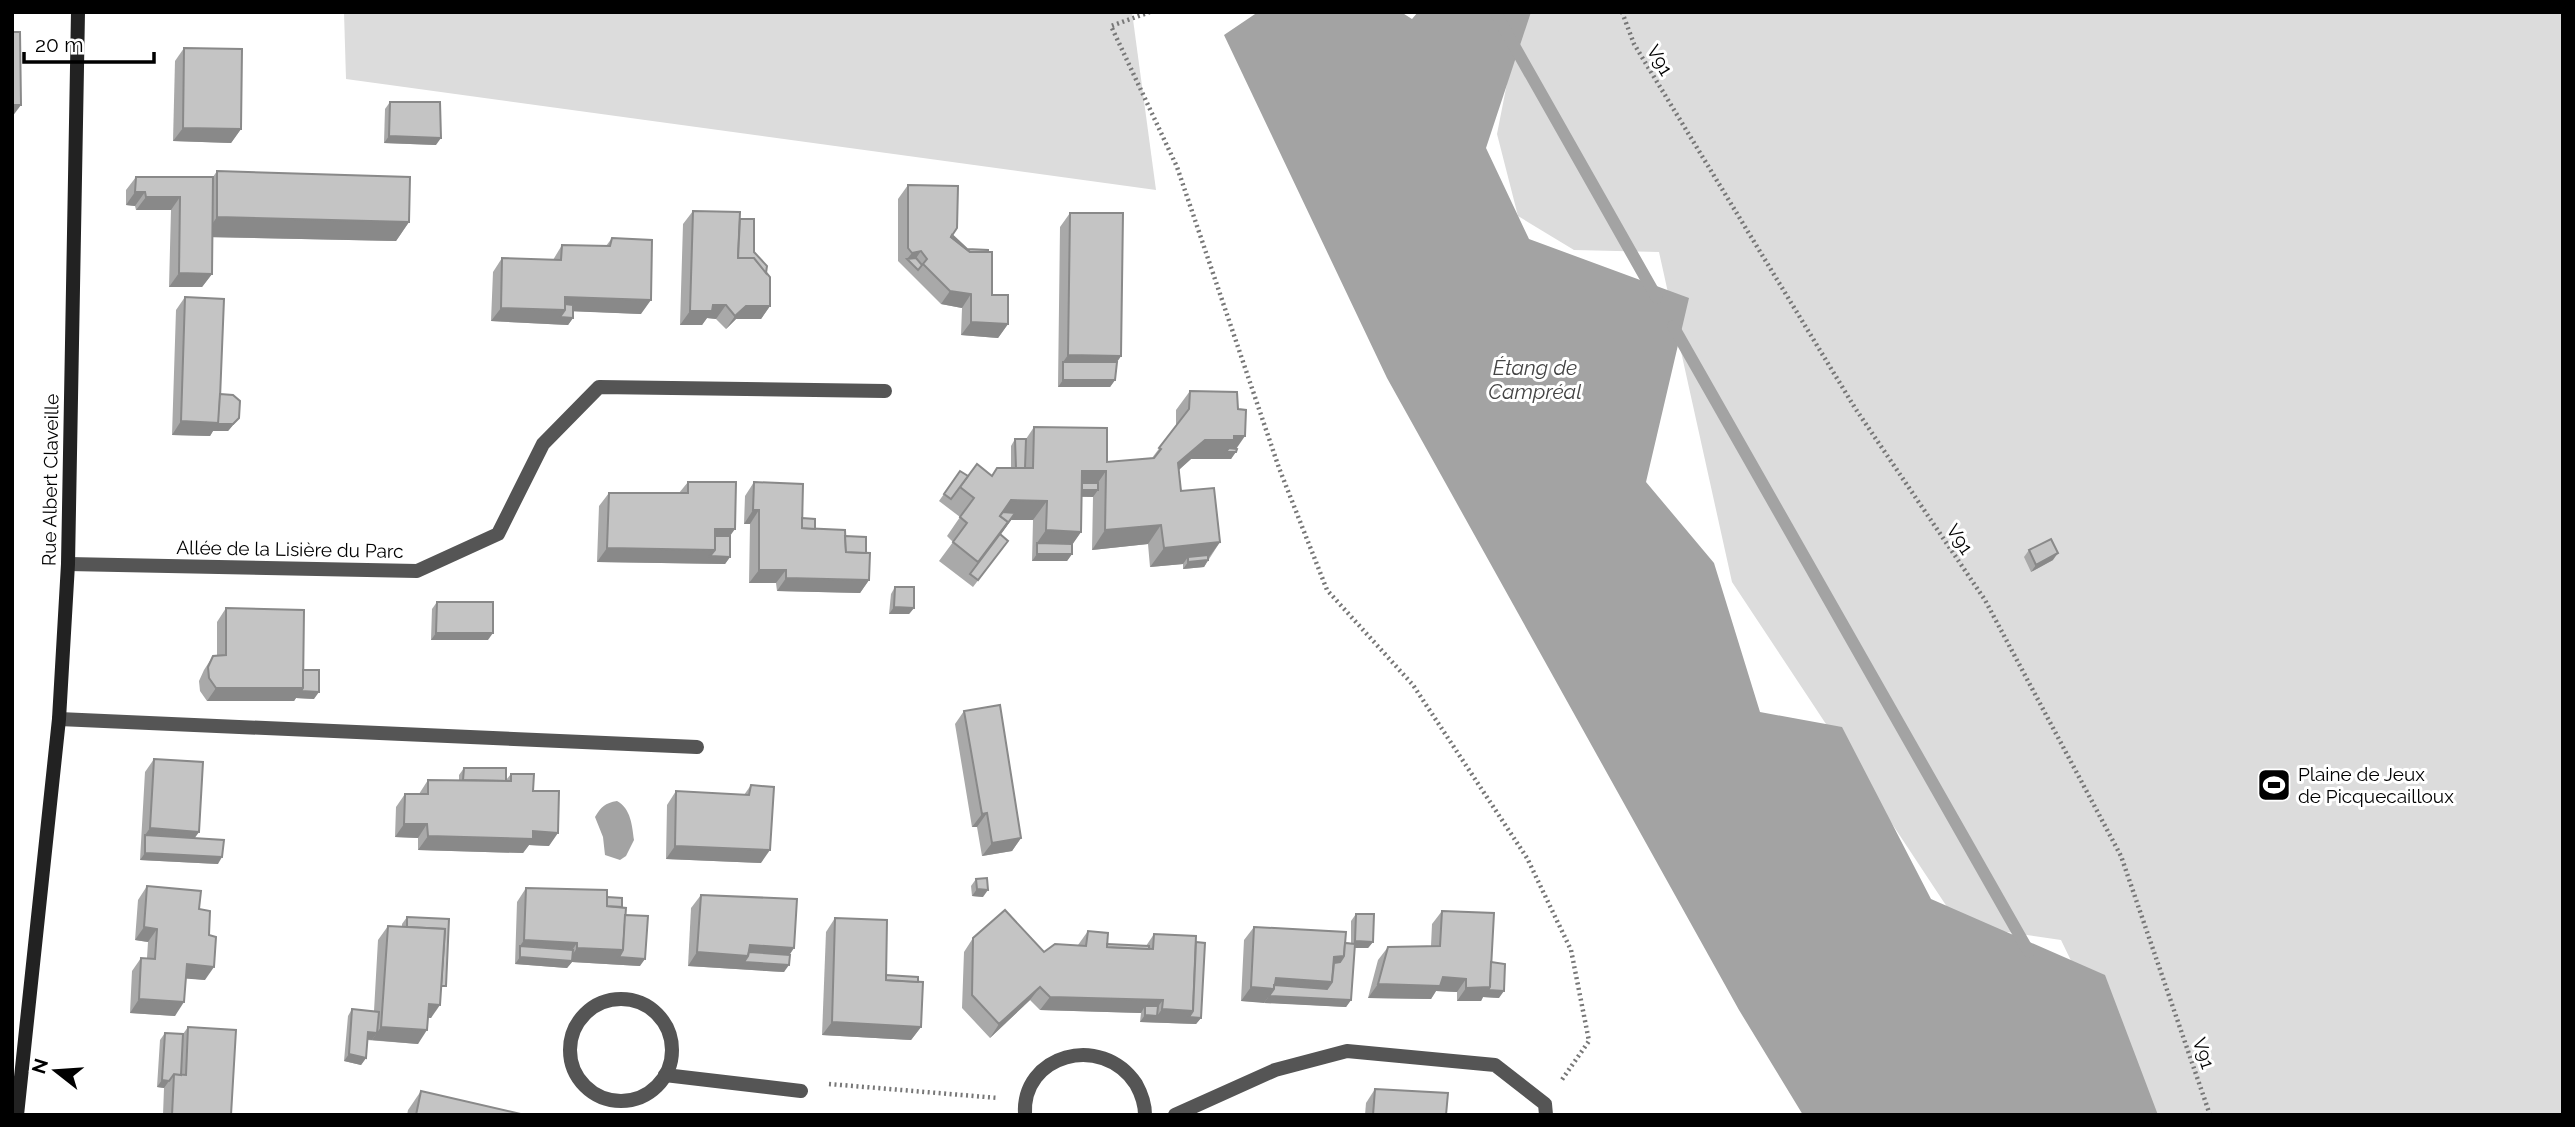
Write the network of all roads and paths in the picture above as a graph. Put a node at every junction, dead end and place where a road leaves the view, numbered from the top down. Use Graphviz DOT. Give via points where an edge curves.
graph roads {
  1 [pos="78,12"];
  2 [pos="1150,12"];
  3 [pos="1622,12"];
  4 [pos="885,391"];
  5 [pos="68,564"];
  6 [pos="59,719"];
  7 [pos="697,747"];
  8 [pos="665,1075"];
  9 [pos="801,1091"];
  10 [pos="622,1108"];
  11 [pos="1026,1108"];
  12 [pos="1545,1110"];
  13 [pos="17,1115"];
  14 [pos="1145,1115"];
  15 [pos="1175,1115"];
  16 [pos="2210,1115"];
  1 -- 5 [label="main road, Rue Albert Claveille"];
  2 -- 12 [label="path" via="1111,26 1177,167 1279,468 1327,590 1413,685 1527,858 1571,950 1589,1041"];
  3 -- 16 [label="path, V91" via="1634,44 1855,408 1985,600 2121,856"];
  4 -- 5 [label="street, Allée de la Lisière du Parc" via="598,387 543,444 498,534 417,571"];
  5 -- 6 [label="main road, Rue Albert Claveille"];
  6 -- 7 [label="street"];
  6 -- 13 [label="main road, Rue Albert Claveille"];
  8 -- 9 [label="street"];
  8 -- 10 [label="street" via="648,1093"];
  8 -- 10 [label="street" via="671,1042 656,1013 626,999 594,1007 573,1033 572,1066 591,1092"];
  9 -- 11 [label="path" via="820,1083"];
  11 -- 14 [label="street" via="1030,1089 1041,1073 1057,1061 1095,1055 1129,1074 1140,1090"];
  12 -- 15 [label="street" via="1495,1065 1347,1051 1275,1070"];
}
